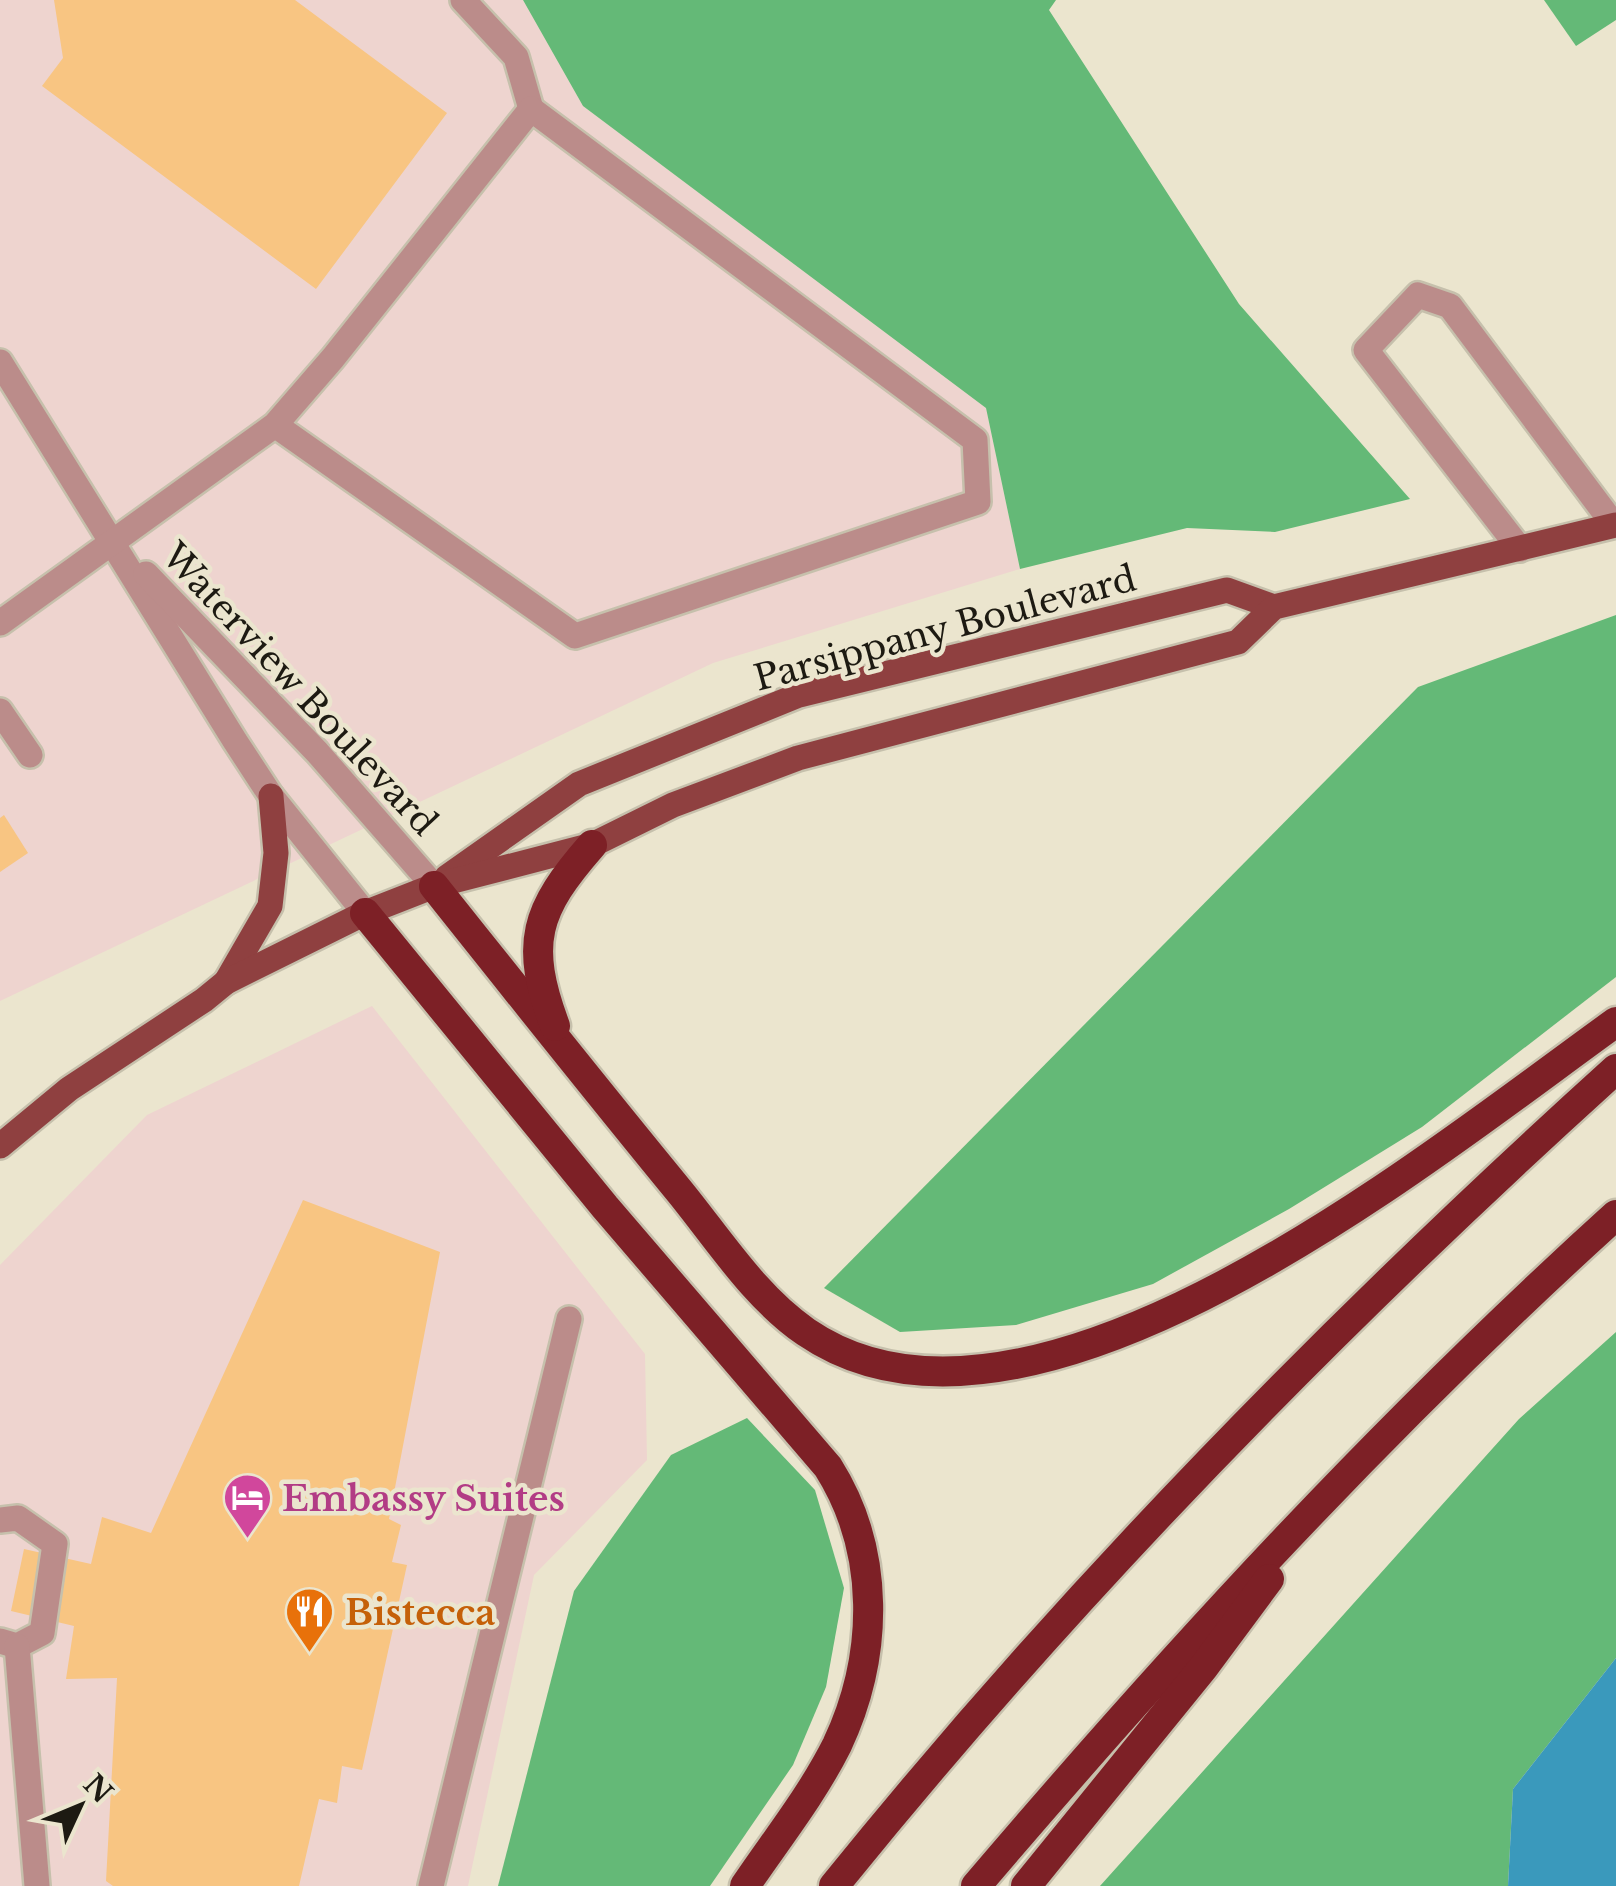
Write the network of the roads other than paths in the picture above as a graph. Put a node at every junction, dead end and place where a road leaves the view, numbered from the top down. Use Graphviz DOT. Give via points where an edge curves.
graph roads {
  1 [pos="462,0"];
  2 [pos="531,109"];
  3 [pos="0,362"];
  4 [pos="274,425"];
  5 [pos="1615,525"];
  6 [pos="114,541"];
  7 [pos="1520,549"];
  8 [pos="1274,607"];
  9 [pos="0,623"];
  10 [pos="3,720"];
  11 [pos="30,755"];
  12 [pos="271,796"];
  13 [pos="592,845"];
  14 [pos="434,886"];
  15 [pos="366,913"];
  16 [pos="226,982"];
  17 [pos="1616,1022"];
  18 [pos="563,1048"];
  19 [pos="1616,1069"];
  20 [pos="0,1146"];
  21 [pos="1616,1214"];
  22 [pos="569,1319"];
  23 [pos="1349,1471"];
  24 [pos="0,1520"];
  25 [pos="9,1643"];
  26 [pos="38,1886"];
  27 [pos="432,1886"];
  28 [pos="745,1886"];
  29 [pos="834,1886"];
  30 [pos="976,1886"];
  31 [pos="1026,1886"];
  1 -- 2 [label="street" via="516,58"];
  2 -- 4 [label="street"];
  2 -- 4 [label="street" via="975,440 978,502 575,636"];
  3 -- 6 [label="street, Waterview Boulevard"];
  4 -- 6 [label="street"];
  5 -- 7 [label="main road"];
  5 -- 7 [label="street" via="1450,306 1418,295 1366,350"];
  6 -- 9 [label="street"];
  6 -- 12 [label="street, Waterview Boulevard"];
  6 -- 14 [label="street, Waterview Boulevard" via="317,752"];
  7 -- 8 [label="main road"];
  8 -- 13 [label="main road, Parsippany Boulevard" via="1238,642 798,758"];
  8 -- 14 [label="main road, Parsippany Boulevard" via="1227,590 799,695 578,784"];
  10 -- 11 [label="street"];
  12 -- 15 [label="street, Waterview Boulevard"];
  12 -- 16 [label="main road" via="276,853 270,906"];
  13 -- 14 [label="main road, Parsippany Boulevard"];
  13 -- 18 [label="highway" via="552,895 540,922 540,979"];
  14 -- 15 [label="main road, Parsippany Boulevard"];
  14 -- 18 [label="highway"];
  15 -- 16 [label="main road, Parsippany Boulevard"];
  15 -- 28 [label="highway" via="846,1495 866,1560 867,1631 851,1709 817,1780"];
  16 -- 20 [label="main road, Parsippany Boulevard" via="68,1089"];
  17 -- 18 [label="highway" via="1324,1226 1195,1300 1037,1360 942,1372 853,1356 782,1314"];
  19 -- 29 [label="highway" via="1386,1284 1178,1494"];
  21 -- 23 [label="highway"];
  22 -- 27 [label="street"];
  23 -- 30 [label="highway" via="1138,1697"];
  23 -- 31 [label="highway" via="1203,1668"];
  24 -- 25 [label="street" via="18,1518 55,1544 42,1633"];
  25 -- 26 [label="street"];
}
